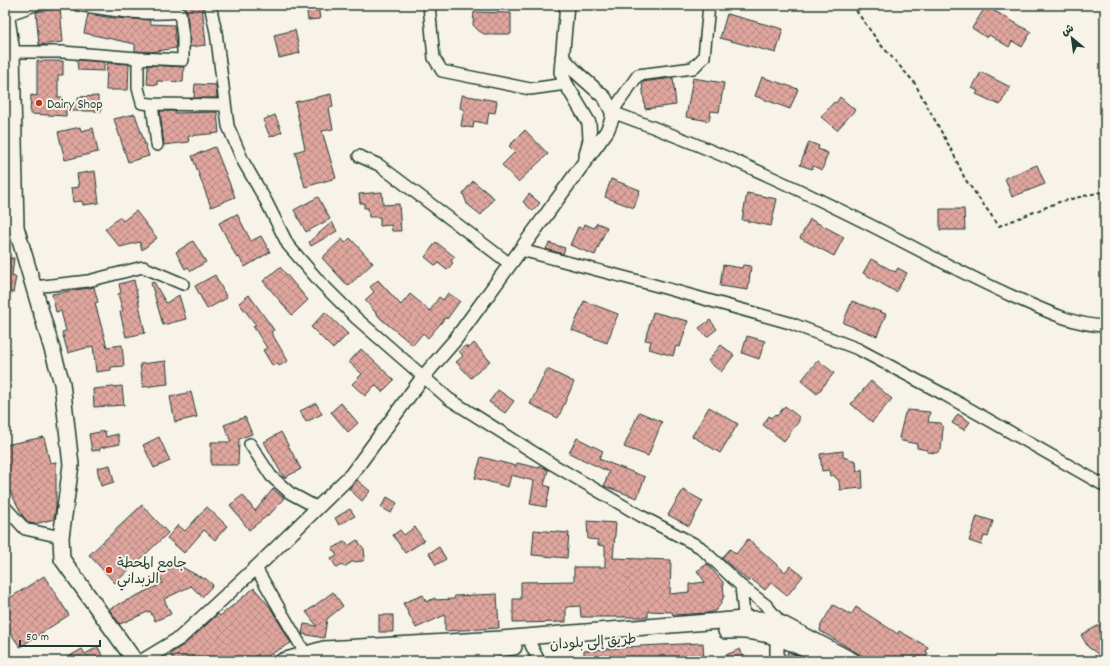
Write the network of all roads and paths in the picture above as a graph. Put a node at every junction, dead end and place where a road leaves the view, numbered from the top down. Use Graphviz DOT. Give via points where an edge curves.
graph roads {
  1 [pos="35,5"];
  2 [pos="78,5"];
  3 [pos="210,5"];
  4 [pos="429,5"];
  5 [pos="567,5"];
  6 [pos="709,5"];
  7 [pos="852,5"];
  8 [pos="6,10"];
  9 [pos="12,52"];
  10 [pos="562,56"];
  11 [pos="138,58"];
  12 [pos="566,84"];
  13 [pos="152,104"];
  14 [pos="225,105"];
  15 [pos="612,112"];
  16 [pos="157,144"];
  17 [pos="359,156"];
  18 [pos="586,159"];
  19 [pos="1105,191"];
  20 [pos="521,250"];
  21 [pos="510,264"];
  22 [pos="183,284"];
  23 [pos="34,287"];
  24 [pos="1105,326"];
  25 [pos="423,377"];
  26 [pos="250,444"];
  27 [pos="1105,486"];
  28 [pos="5,507"];
  29 [pos="316,508"];
  30 [pos="61,537"];
  31 [pos="256,568"];
  32 [pos="741,586"];
  33 [pos="744,624"];
  34 [pos="780,630"];
  35 [pos="531,645"];
  36 [pos="305,653"];
  37 [pos="478,656"];
  38 [pos="135,661"];
  39 [pos="142,661"];
  40 [pos="283,661"];
  41 [pos="328,661"];
  42 [pos="539,661"];
  43 [pos="777,661"];
  44 [pos="828,661"];
  45 [pos="853,661"];
  1 -- 8 [label="street"];
  2 -- 11 [label="street" via="131,13 180,13 184,37 183,60"];
  3 -- 14 [label="street"];
  4 -- 12 [label="street" via="434,58 442,71 530,89"];
  5 -- 10 [label="street"];
  6 -- 15 [label="street" via="704,57 694,68 638,75"];
  7 -- 19 [label="path" via="880,44 914,82 965,179 999,226 1059,202"];
  8 -- 9 [label="main road"];
  9 -- 11 [label="street" via="62,52"];
  9 -- 23 [label="main road" via="16,227"];
  10 -- 12 [label="street" via="561,72"];
  10 -- 15 [label="street" via="605,98"];
  11 -- 13 [label="street" via="138,88 142,103"];
  12 -- 18 [label="street" via="589,123 590,139"];
  13 -- 14 [label="street"];
  13 -- 16 [label="street"];
  14 -- 25 [label="street" via="228,126 243,162 288,245 320,282"];
  15 -- 18 [label="street" via="607,131"];
  15 -- 24 [label="street" via="670,133 749,168 840,210 959,272 1046,311 1091,326"];
  17 -- 21 [label="street" via="379,165"];
  18 -- 20 [label="street"];
  20 -- 21 [label="street"];
  20 -- 27 [label="street" via="790,323 858,349"];
  21 -- 25 [label="street" via="455,340"];
  22 -- 23 [label="street" via="143,267 88,281"];
  23 -- 30 [label="main road" via="62,384 71,465"];
  25 -- 29 [label="street" via="351,475"];
  25 -- 32 [label="street" via="449,399 552,464 700,547"];
  26 -- 29 [label="street" via="271,476 290,493"];
  28 -- 30 [label="street" via="24,529"];
  29 -- 31 [label="street"];
  30 -- 38 [label="main road" via="62,559"];
  31 -- 36 [label="street"];
  31 -- 39 [label="street" via="180,638"];
  32 -- 33 [label="street"];
  32 -- 34 [label="street" via="766,605"];
  33 -- 34 [label="main road" via="760,620"];
  33 -- 35 [label="main road, طريق إلى بلودان"];
  33 -- 36 [label="main road" via="324,649"];
  34 -- 43 [label="street"];
  34 -- 44 [label="main road"];
  34 -- 45 [label="main road"];
  35 -- 37 [label="main road, طريق إلى بلودان"];
  35 -- 42 [label="street"];
  36 -- 40 [label="main road"];
  37 -- 41 [label="main road, طريق إلى بلودان" via="349,658"];
}
